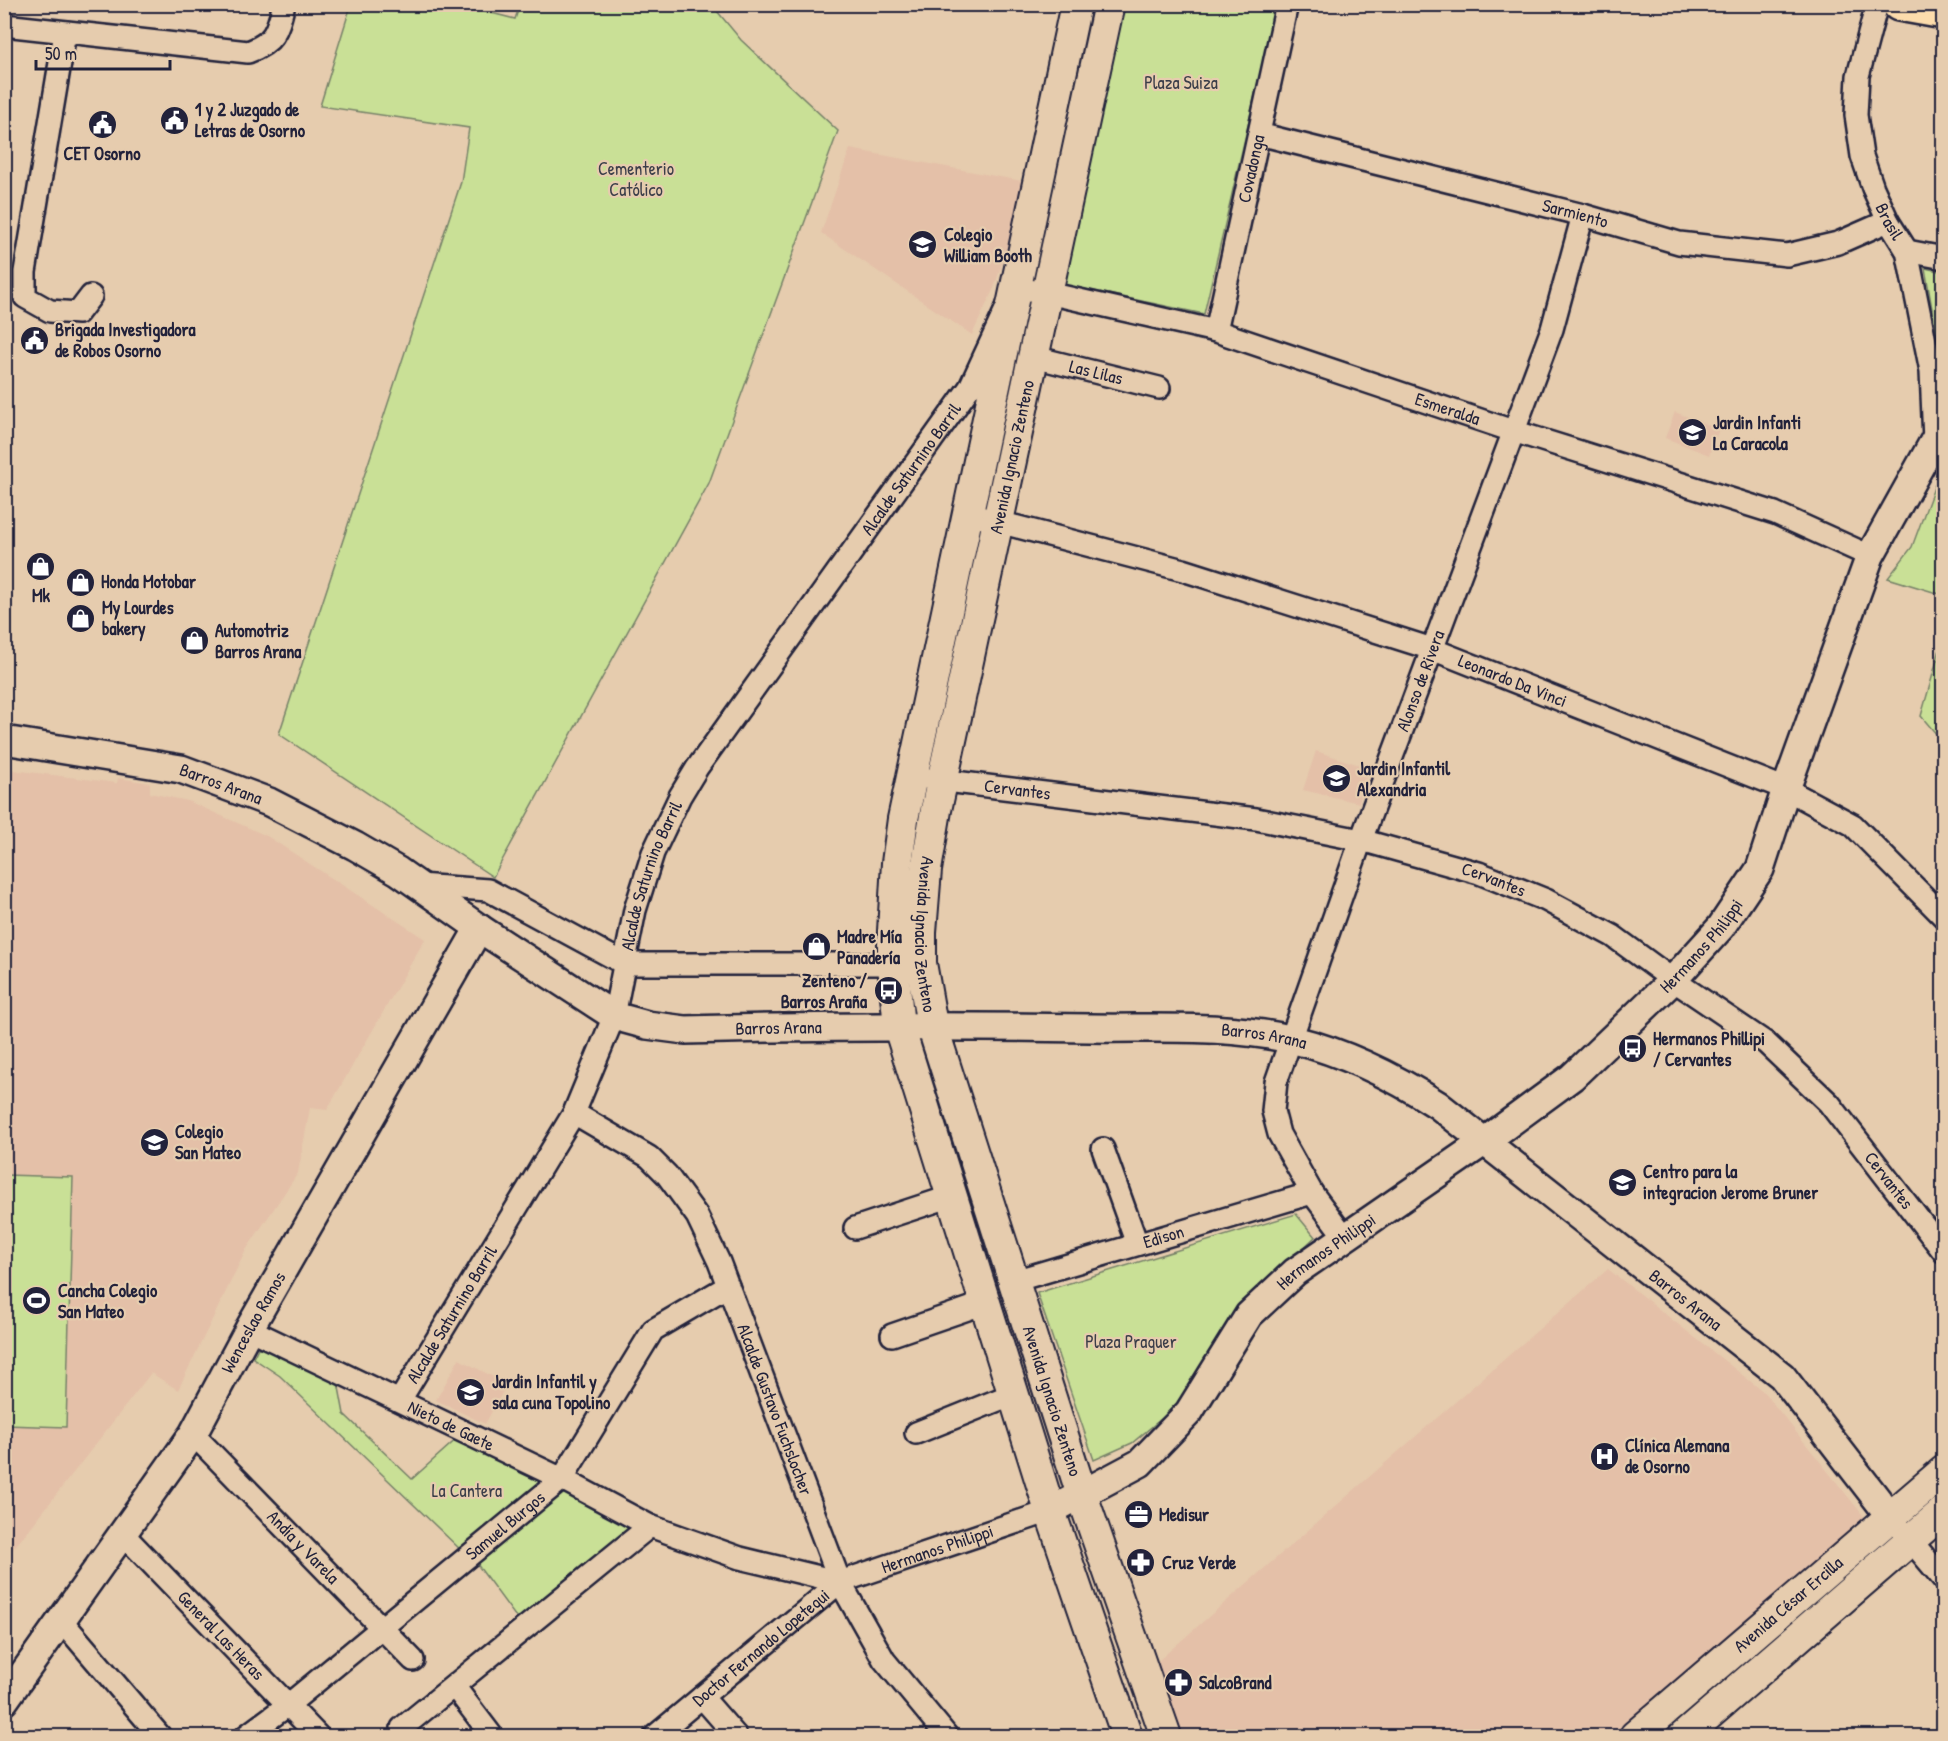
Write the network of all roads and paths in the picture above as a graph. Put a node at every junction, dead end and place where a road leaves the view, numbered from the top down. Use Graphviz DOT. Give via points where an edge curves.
graph roads {
  1 [pos="284,4"];
  2 [pos="1076,4"];
  3 [pos="1110,4"];
  4 [pos="1287,4"];
  5 [pos="1877,4"];
  6 [pos="1899,4"];
  7 [pos="1944,12"];
  8 [pos="4,26"];
  9 [pos="65,33"];
  10 [pos="1259,134"];
  11 [pos="1583,215"];
  12 [pos="1888,221"];
  13 [pos="1908,251"];
  14 [pos="1944,258"];
  15 [pos="1016,288"];
  16 [pos="1048,293"];
  17 [pos="91,296"];
  18 [pos="1216,331"];
  19 [pos="1034,357"];
  20 [pos="1159,388"];
  21 [pos="980,396"];
  22 [pos="1513,430"];
  23 [pos="1939,437"];
  24 [pos="968,514"];
  25 [pos="998,522"];
  26 [pos="1870,556"];
  27 [pos="1432,649"];
  28 [pos="4,740"];
  29 [pos="912,775"];
  30 [pos="943,781"];
  31 [pos="1786,789"];
  32 [pos="1361,840"];
  33 [pos="418,885"];
  34 [pos="1944,918"];
  35 [pos="479,928"];
  36 [pos="625,964"];
  37 [pos="907,964"];
  38 [pos="1673,980"];
  39 [pos="614,1016"];
  40 [pos="932,1025"];
  41 [pos="899,1027"];
  42 [pos="1291,1040"];
  43 [pos="574,1113"];
  44 [pos="1485,1141"];
  45 [pos="1103,1149"];
  46 [pos="1312,1193"];
  47 [pos="952,1196"];
  48 [pos="855,1228"];
  49 [pos="1345,1237"];
  50 [pos="1137,1244"];
  51 [pos="1944,1252"];
  52 [pos="1014,1281"];
  53 [pos="728,1286"];
  54 [pos="985,1303"];
  55 [pos="249,1329"];
  56 [pos="892,1335"];
  57 [pos="1013,1394"];
  58 [pos="399,1400"];
  59 [pos="916,1433"];
  60 [pos="193,1434"];
  61 [pos="1944,1471"];
  62 [pos="562,1479"];
  63 [pos="1082,1495"];
  64 [pos="1050,1511"];
  65 [pos="1944,1511"];
  66 [pos="1890,1516"];
  67 [pos="650,1526"];
  68 [pos="123,1534"];
  69 [pos="1910,1540"];
  70 [pos="1944,1580"];
  71 [pos="840,1582"];
  72 [pos="62,1621"];
  73 [pos="381,1628"];
  74 [pos="413,1660"];
  75 [pos="454,1686"];
  76 [pos="702,1697"];
  77 [pos="4,1701"];
  78 [pos="1154,1701"];
  79 [pos="288,1705"];
  80 [pos="1123,1725"];
  81 [pos="402,1728"];
  82 [pos="160,1737"];
  83 [pos="246,1737"];
  84 [pos="318,1737"];
  85 [pos="492,1737"];
  86 [pos="655,1737"];
  87 [pos="736,1737"];
  88 [pos="947,1737"];
  89 [pos="1166,1737"];
  90 [pos="1635,1737"];
  91 [pos="1683,1737"];
  1 -- 9 [label="street" via="277,32 264,46 248,52"];
  2 -- 15 [label="main road, Avenida Ignacio Zenteno"];
  3 -- 16 [label="main road, Avenida Ignacio Zenteno"];
  4 -- 10 [label="street, Covadonga"];
  5 -- 12 [label="street, Brasil" via="1858,76 1856,115 1862,156"];
  6 -- 7 [label="main road"];
  8 -- 9 [label="street"];
  9 -- 17 [label="street" via="25,272 25,297 50,311 78,313"];
  10 -- 11 [label="street, Sarmiento"];
  10 -- 18 [label="street, Covadonga"];
  11 -- 12 [label="street, Sarmiento" via="1679,243 1787,255 1838,243"];
  11 -- 22 [label="street, Alonso de Rivera" via="1552,329"];
  12 -- 13 [label="street, Brasil"];
  13 -- 14 [label="street"];
  13 -- 23 [label="street, Brasil"];
  15 -- 16 [label="street, Esmeralda"];
  15 -- 21 [label="main road, Avenida Ignacio Zenteno"];
  16 -- 18 [label="street, Esmeralda"];
  16 -- 19 [label="main road, Avenida Ignacio Zenteno"];
  18 -- 22 [label="street, Esmeralda"];
  19 -- 20 [label="street, Las Lilas"];
  19 -- 25 [label="main road, Avenida Ignacio Zenteno"];
  21 -- 24 [label="main road, Avenida Ignacio Zenteno"];
  21 -- 36 [label="street, Alcalde Saturnino Barril" via="686,786 665,826 644,882"];
  22 -- 26 [label="street, Esmeralda" via="1775,513"];
  22 -- 27 [label="street, Alonso de Rivera"];
  23 -- 26 [label="street, Hermanos Philippi"];
  24 -- 25 [label="street, Leonardo Da Vinci"];
  24 -- 29 [label="main road, Avenida Ignacio Zenteno"];
  25 -- 27 [label="street, Leonardo Da Vinci" via="1183,570"];
  25 -- 30 [label="main road, Avenida Ignacio Zenteno"];
  26 -- 31 [label="street, Hermanos Philippi"];
  27 -- 31 [label="street, Leonardo Da Vinci"];
  27 -- 32 [label="street, Alonso de Rivera"];
  28 -- 33 [label="street, Barros Arana" via="181,769 311,822"];
  29 -- 30 [label="street, Cervantes"];
  29 -- 37 [label="main road, Avenida Ignacio Zenteno" via="897,863 893,920"];
  30 -- 32 [label="street, Cervantes" via="1256,819"];
  30 -- 37 [label="main road, Avenida Ignacio Zenteno"];
  31 -- 34 [label="street, Leonardo Da Vinci" via="1853,825"];
  31 -- 38 [label="street, Hermanos Philippi" via="1760,869 1721,927"];
  32 -- 38 [label="street, Cervantes" via="1479,873 1546,900 1613,936"];
  32 -- 42 [label="street, Alonso de Rivera"];
  33 -- 35 [label="street, Barros Arana"];
  33 -- 36 [label="street, Barros Arana" via="488,890"];
  35 -- 39 [label="street, Barros Arana"];
  35 -- 55 [label="street, Wenceslao Ramos"];
  36 -- 37 [label="street, Barros Arana"];
  36 -- 39 [label="street, Alcalde Saturnino Barril"];
  37 -- 40 [label="main road, Avenida Ignacio Zenteno"];
  37 -- 41 [label="main road, Avenida Ignacio Zenteno"];
  38 -- 44 [label="street, Hermanos Philippi" via="1572,1077"];
  38 -- 51 [label="street, Cervantes" via="1766,1043 1829,1103"];
  39 -- 41 [label="street, Barros Arana" via="646,1026 685,1030"];
  39 -- 43 [label="street, Alcalde Saturnino Barril"];
  40 -- 41 [label="street, Barros Arana"];
  40 -- 42 [label="street, Barros Arana" via="1228,1030"];
  40 -- 52 [label="main road, Avenida Ignacio Zenteno"];
  41 -- 47 [label="main road, Avenida Ignacio Zenteno"];
  42 -- 44 [label="street, Barros Arana" via="1387,1074 1438,1105"];
  42 -- 46 [label="street, Alonso de Rivera" via="1276,1082 1273,1111 1279,1134"];
  43 -- 53 [label="street, Alcalde Gustavo Fuchslocher" via="649,1157 667,1175 697,1216"];
  43 -- 58 [label="street, Alcalde Saturnino Barril"];
  44 -- 49 [label="street, Hermanos Philippi"];
  44 -- 66 [label="street, Barros Arana" via="1782,1376"];
  45 -- 50 [label="street"];
  46 -- 49 [label="street, Alonso de Rivera"];
  46 -- 50 [label="street, Edison"];
  47 -- 48 [label="street"];
  47 -- 54 [label="main road, Avenida Ignacio Zenteno"];
  49 -- 63 [label="street, Hermanos Philippi" via="1296,1272 1249,1315 1189,1412 1140,1463"];
  50 -- 52 [label="street, Edison"];
  52 -- 63 [label="main road, Avenida Ignacio Zenteno"];
  53 -- 62 [label="street, Samuel Burgos" via="653,1329"];
  53 -- 71 [label="street, Alcalde Gustavo Fuchslocher"];
  54 -- 56 [label="street"];
  54 -- 57 [label="main road, Avenida Ignacio Zenteno"];
  55 -- 58 [label="street, Nieto de Gaete"];
  55 -- 60 [label="street, Wenceslao Ramos"];
  57 -- 59 [label="street"];
  57 -- 64 [label="main road, Avenida Ignacio Zenteno"];
  58 -- 62 [label="street, Nieto de Gaete"];
  60 -- 68 [label="street, Wenceslao Ramos"];
  60 -- 73 [label="street, Andía y Varela"];
  61 -- 66 [label="main road, Avenida César Ercilla"];
  62 -- 67 [label="street, Nieto de Gaete"];
  62 -- 73 [label="street, Samuel Burgos"];
  63 -- 64 [label="street, Hermanos Philippi"];
  63 -- 78 [label="main road, Avenida Ignacio Zenteno"];
  64 -- 71 [label="street, Hermanos Philippi"];
  64 -- 80 [label="main road, Avenida Ignacio Zenteno"];
  65 -- 69 [label="main road, Avenida César Ercilla"];
  66 -- 69 [label="street, Barros Arana"];
  66 -- 90 [label="main road, Avenida César Ercilla"];
  67 -- 71 [label="street" via="740,1558"];
  67 -- 75 [label="street"];
  68 -- 72 [label="street, Wenceslao Ramos"];
  68 -- 79 [label="street, General Las Heras"];
  69 -- 70 [label="street, Barros Arana"];
  69 -- 91 [label="main road, Avenida César Ercilla"];
  71 -- 76 [label="street, Doctor Fernando Lopetegui"];
  71 -- 88 [label="street, Alcalde Gustavo Fuchslocher" via="884,1660"];
  72 -- 77 [label="street, Wenceslao Ramos"];
  72 -- 82 [label="street"];
  73 -- 74 [label="street, Andía y Varela"];
  73 -- 79 [label="street, Samuel Burgos"];
  75 -- 81 [label="street"];
  75 -- 85 [label="street"];
  76 -- 86 [label="street, Doctor Fernando Lopetegui"];
  76 -- 87 [label="street"];
  78 -- 80 [label="main road"];
  78 -- 89 [label="main road, Avenida Ignacio Zenteno"];
  79 -- 83 [label="street, Samuel Burgos"];
  79 -- 84 [label="street, General Las Heras"];
}
